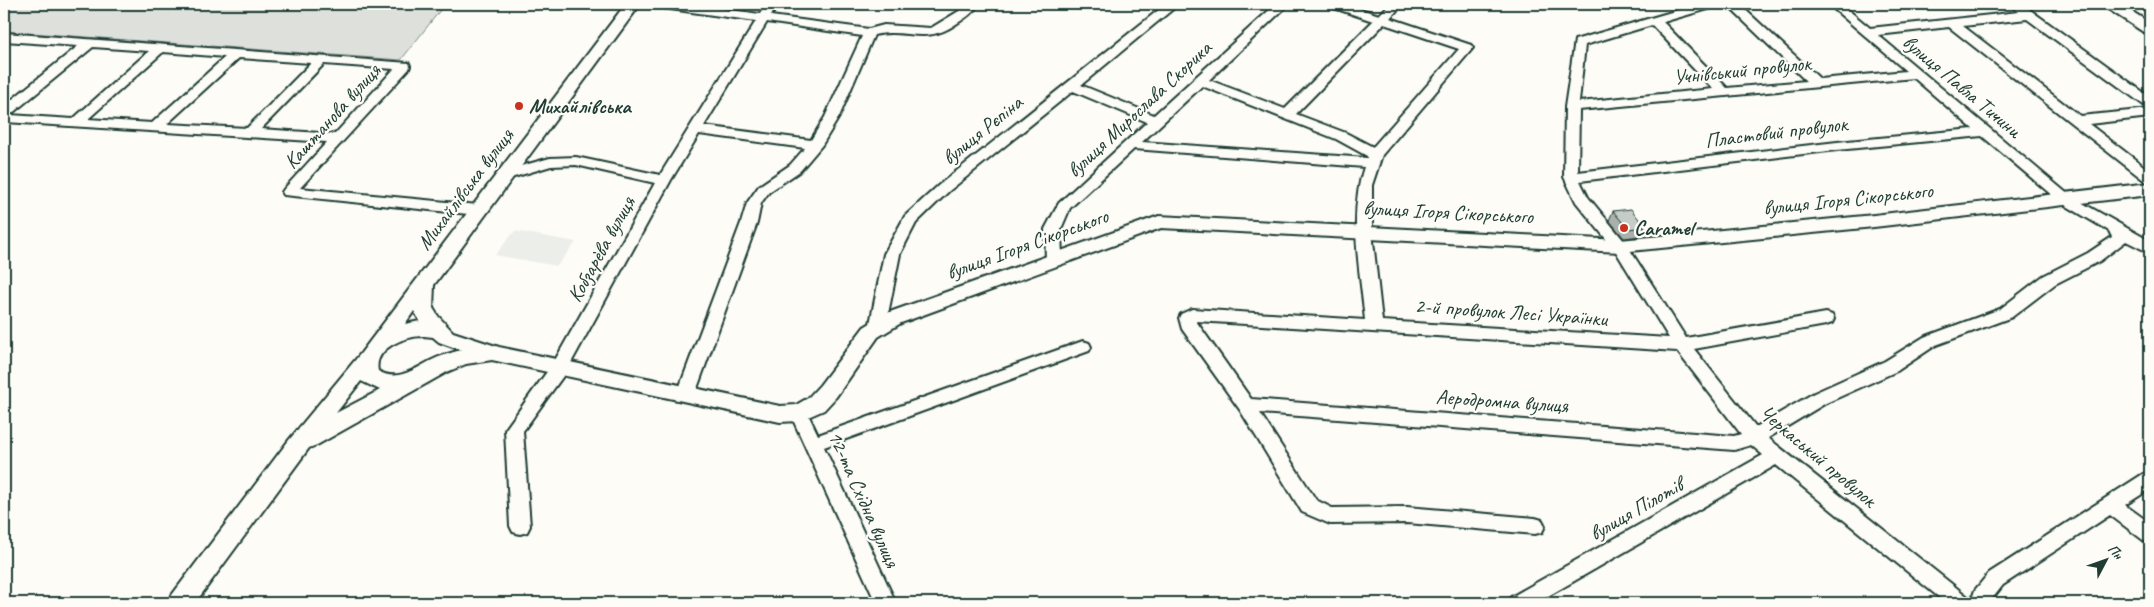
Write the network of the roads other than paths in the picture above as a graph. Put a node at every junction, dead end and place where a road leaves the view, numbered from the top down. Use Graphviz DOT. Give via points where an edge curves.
graph roads {
  1 [pos="663,4"];
  2 [pos="772,4"];
  3 [pos="973,4"];
  4 [pos="1173,4"];
  5 [pos="1283,4"];
  6 [pos="1334,4"];
  7 [pos="1396,4"];
  8 [pos="1710,4"];
  9 [pos="1732,4"];
  10 [pos="1834,4"];
  11 [pos="2015,4"];
  12 [pos="2110,4"];
  13 [pos="632,5"];
  14 [pos="2030,14"];
  15 [pos="764,18"];
  16 [pos="1381,20"];
  17 [pos="1655,20"];
  18 [pos="1953,24"];
  19 [pos="2150,30"];
  20 [pos="1867,32"];
  21 [pos="869,33"];
  22 [pos="7,40"];
  23 [pos="90,44"];
  24 [pos="159,49"];
  25 [pos="236,54"];
  26 [pos="321,60"];
  27 [pos="404,66"];
  28 [pos="1916,74"];
  29 [pos="1200,81"];
  30 [pos="1815,82"];
  31 [pos="1072,86"];
  32 [pos="1723,92"];
  33 [pos="2150,103"];
  34 [pos="1572,107"];
  35 [pos="2150,112"];
  36 [pos="1287,115"];
  37 [pos="5,119"];
  38 [pos="1156,121"];
  39 [pos="2075,121"];
  40 [pos="76,122"];
  41 [pos="156,127"];
  42 [pos="694,129"];
  43 [pos="1985,132"];
  44 [pos="250,133"];
  45 [pos="338,138"];
  46 [pos="814,144"];
  47 [pos="1131,145"];
  48 [pos="1373,158"];
  49 [pos="504,175"];
  50 [pos="1571,178"];
  51 [pos="2150,178"];
  52 [pos="664,180"];
  53 [pos="2150,188"];
  54 [pos="289,192"];
  55 [pos="2065,199"];
  56 [pos="478,210"];
  57 [pos="2115,227"];
  58 [pos="1364,232"];
  59 [pos="1620,246"];
  60 [pos="2150,248"];
  61 [pos="1054,260"];
  62 [pos="424,282"];
  63 [pos="1826,318"];
  64 [pos="1374,326"];
  65 [pos="877,328"];
  66 [pos="442,334"];
  67 [pos="1682,345"];
  68 [pos="1083,347"];
  69 [pos="370,354"];
  70 [pos="498,354"];
  71 [pos="560,367"];
  72 [pos="427,374"];
  73 [pos="686,394"];
  74 [pos="1246,405"];
  75 [pos="799,413"];
  76 [pos="1754,437"];
  77 [pos="813,444"];
  78 [pos="297,446"];
  79 [pos="1777,456"];
  80 [pos="2150,479"];
  81 [pos="2110,505"];
  82 [pos="520,526"];
  83 [pos="1535,526"];
  84 [pos="2150,534"];
  85 [pos="181,603"];
  86 [pos="886,603"];
  87 [pos="1518,603"];
  88 [pos="1961,603"];
  89 [pos="1981,603"];
  1 -- 15 [label="street"];
  2 -- 15 [label="street, Кобзарèва вулиця"];
  3 -- 21 [label="street" via="968,11 932,32 884,29"];
  4 -- 31 [label="street, вулиця Рєпіна"];
  5 -- 29 [label="street, вулиця Мирослава Скорика"];
  6 -- 16 [label="street"];
  7 -- 16 [label="street"];
  8 -- 17 [label="street"];
  9 -- 30 [label="street"];
  10 -- 20 [label="street, вулиця Павла Тичини"];
  11 -- 14 [label="street"];
  12 -- 19 [label="main road"];
  13 -- 49 [label="main road, Михайлівська вулиця"];
  14 -- 18 [label="street"];
  14 -- 33 [label="street"];
  15 -- 21 [label="street"];
  15 -- 42 [label="street, Кобзарèва вулиця"];
  16 -- 36 [label="street"];
  16 -- 48 [label="street" via="1467,48"];
  17 -- 32 [label="street"];
  17 -- 34 [label="street" via="1581,42"];
  18 -- 20 [label="street"];
  18 -- 39 [label="street"];
  20 -- 28 [label="street, вулиця Павла Тичини"];
  21 -- 46 [label="street" via="832,117"];
  22 -- 23 [label="street"];
  23 -- 24 [label="street"];
  23 -- 37 [label="street"];
  24 -- 25 [label="street"];
  24 -- 40 [label="street"];
  25 -- 26 [label="street"];
  25 -- 41 [label="street"];
  26 -- 27 [label="street"];
  26 -- 44 [label="street"];
  27 -- 45 [label="street, Каштанова вулиця"];
  28 -- 30 [label="street, Учнівський провулок"];
  28 -- 43 [label="street, вулиця Павла Тичини"];
  29 -- 36 [label="street"];
  29 -- 38 [label="street, вулиця Мирослава Скорика"];
  30 -- 32 [label="street, Учнівський провулок"];
  31 -- 38 [label="street"];
  31 -- 65 [label="street, вулиця Рєпіна" via="944,188 910,220 892,254"];
  32 -- 34 [label="street, Учнівський провулок"];
  34 -- 50 [label="street"];
  35 -- 39 [label="street"];
  36 -- 48 [label="street" via="1342,136"];
  37 -- 40 [label="street"];
  38 -- 47 [label="street, вулиця Мирослава Скорика"];
  39 -- 51 [label="street"];
  40 -- 41 [label="street"];
  41 -- 44 [label="street"];
  42 -- 46 [label="street"];
  42 -- 52 [label="street, Кобзарèва вулиця"];
  43 -- 50 [label="street, Пластовий провулок"];
  43 -- 55 [label="street, вулиця Павла Тичини"];
  44 -- 45 [label="street"];
  45 -- 54 [label="street, Каштанова вулиця"];
  46 -- 73 [label="street" via="795,168 764,189 754,203 750,223"];
  47 -- 48 [label="street"];
  47 -- 61 [label="street, вулиця Мирослава Скорика" via="1064,206 1053,229"];
  48 -- 58 [label="street" via="1365,185"];
  49 -- 52 [label="street" via="550,162 576,161"];
  49 -- 56 [label="main road, Михайлівська вулиця"];
  50 -- 59 [label="street" via="1582,199"];
  52 -- 71 [label="street, Кобзарèва вулиця"];
  53 -- 55 [label="main road, вулиця Ігоря Сікорського"];
  54 -- 56 [label="street"];
  55 -- 57 [label="street, вулиця Павла Тичини"];
  55 -- 59 [label="main road, вулиця Ігоря Сікорського"];
  56 -- 62 [label="main road, Михайлівська вулиця"];
  57 -- 60 [label="street, вулиця Павла Тичини"];
  57 -- 76 [label="street, Аеродромна вулиця" via="2120,239 2094,257 2049,280 2006,313 1930,341 1891,366 1820,398"];
  58 -- 59 [label="main road, вулиця Ігоря Сікорського"];
  58 -- 61 [label="main road, вулиця Ігоря Сікорського" via="1158,222"];
  58 -- 64 [label="street"];
  59 -- 67 [label="street, Черкаський провулок"];
  61 -- 65 [label="main road, вулиця Ігоря Сікорського" via="894,318"];
  62 -- 66 [label="main road" via="423,308"];
  62 -- 69 [label="main road, Михайлівська вулиця"];
  63 -- 67 [label="street, 2-й провулок Лесі Українки"];
  64 -- 67 [label="street, 2-й провулок Лесі Українки"];
  64 -- 74 [label="street, 2-й провулок Лесі Українки" via="1192,315 1187,318 1188,325"];
  65 -- 75 [label="main road, вулиця Ігоря Сікорського" via="828,391 816,404"];
  66 -- 69 [label="main road" via="420,328 407,330 394,334"];
  66 -- 70 [label="main road"];
  66 -- 72 [label="main road" via="448,345 447,354"];
  67 -- 76 [label="street, Черкаський провулок"];
  68 -- 77 [label="street"];
  69 -- 72 [label="main road" via="366,364 368,376 378,382 390,385 405,383"];
  69 -- 78 [label="main road"];
  70 -- 71 [label="main road"];
  70 -- 72 [label="main road" via="478,353 463,357"];
  71 -- 73 [label="main road"];
  71 -- 82 [label="street, Кобзарèва вулиця" via="514,430"];
  72 -- 78 [label="main road"];
  73 -- 75 [label="main road" via="780,414"];
  74 -- 76 [label="street, Аеродромна вулиця" via="1734,443"];
  74 -- 83 [label="street" via="1309,506 1318,512 1330,516 1407,515"];
  75 -- 77 [label="street, 12-та Східна вулиця"];
  76 -- 79 [label="street, Черкаський провулок"];
  77 -- 86 [label="street, 12-та Східна вулиця"];
  78 -- 85 [label="main road"];
  79 -- 87 [label="street, вулиця Пілотів"];
  79 -- 88 [label="street, Черкаський провулок"];
  80 -- 81 [label="street"];
  81 -- 84 [label="street"];
  81 -- 89 [label="street" via="1996,579 1982,596"];
}
